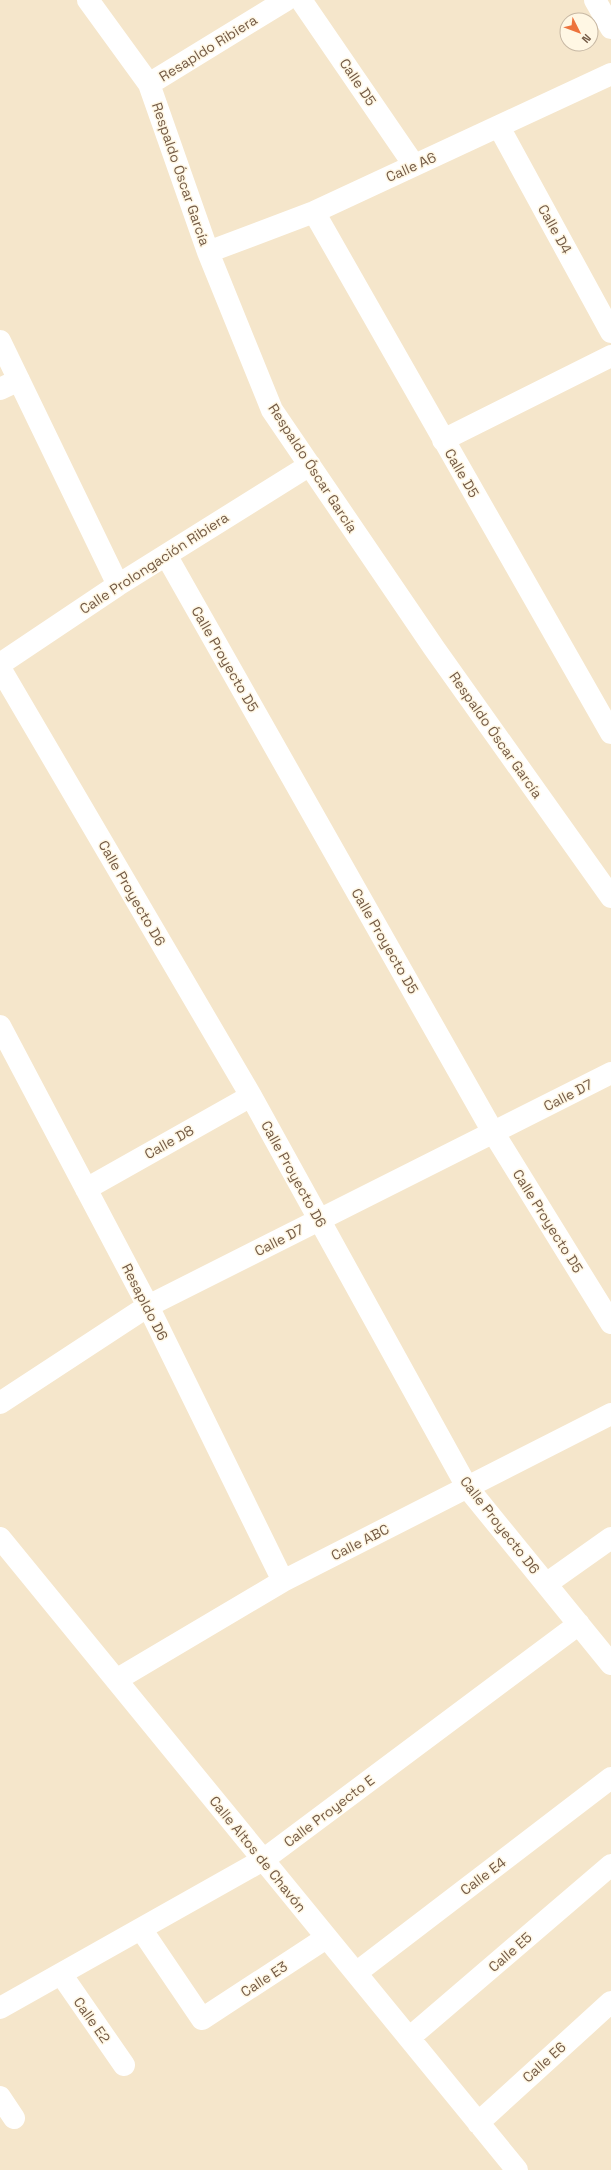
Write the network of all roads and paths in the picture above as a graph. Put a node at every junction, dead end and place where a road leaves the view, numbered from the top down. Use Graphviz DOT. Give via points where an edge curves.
graph roads {
  1 [pos="88,0"];
  2 [pos="286,0"];
  3 [pos="301,0"];
  4 [pos="595,0"];
  5 [pos="611,28"];
  6 [pos="611,74"];
  7 [pos="149,84"];
  8 [pos="500,126"];
  9 [pos="414,165"];
  10 [pos="314,212"];
  11 [pos="208,252"];
  12 [pos="611,332"];
  13 [pos="0,341"];
  14 [pos="611,356"];
  15 [pos="9,384"];
  16 [pos="443,440"];
  17 [pos="310,465"];
  18 [pos="166,554"];
  19 [pos="118,585"];
  20 [pos="0,664"];
  21 [pos="0,668"];
  22 [pos="611,733"];
  23 [pos="611,897"];
  24 [pos="0,1026"];
  25 [pos="611,1073"];
  26 [pos="251,1096"];
  27 [pos="493,1132"];
  28 [pos="86,1189"];
  29 [pos="319,1220"];
  30 [pos="148,1306"];
  31 [pos="611,1323"];
  32 [pos="0,1404"];
  33 [pos="611,1414"];
  34 [pos="467,1487"];
  35 [pos="0,1538"];
  36 [pos="611,1538"];
  37 [pos="283,1581"];
  38 [pos="546,1584"];
  39 [pos="579,1624"];
  40 [pos="611,1664"];
  41 [pos="116,1680"];
  42 [pos="611,1778"];
  43 [pos="263,1860"];
  44 [pos="611,1865"];
  45 [pos="141,1929"];
  46 [pos="326,1938"];
  47 [pos="60,1974"];
  48 [pos="356,1974"];
  49 [pos="611,2002"];
  50 [pos="0,2008"];
  51 [pos="409,2038"];
  52 [pos="124,2065"];
  53 [pos="0,2097"];
  54 [pos="14,2118"];
  55 [pos="478,2122"];
  56 [pos="517,2170"];
  1 -- 7 [label="street, Respaldo Óscar García"];
  2 -- 7 [label="street, Resapldo Ribiera"];
  3 -- 9 [label="street, Calle D5"];
  4 -- 5 [label="street"];
  6 -- 8 [label="street, Calle A6"];
  7 -- 11 [label="street, Respaldo Óscar García"];
  8 -- 9 [label="street, Calle A6"];
  8 -- 12 [label="street, Calle D4"];
  9 -- 10 [label="street, Calle A6"];
  10 -- 11 [label="street, Calle A6"];
  10 -- 16 [label="street, Calle D5"];
  11 -- 17 [label="street, Respaldo Óscar García" via="272,410"];
  13 -- 15 [label="street"];
  14 -- 16 [label="street"];
  15 -- 19 [label="street"];
  16 -- 22 [label="street, Calle D5"];
  17 -- 18 [label="street, Calle Prolongación Ribiera"];
  17 -- 23 [label="street, Respaldo Óscar García" via="434,648"];
  18 -- 19 [label="street, Calle Prolongación Ribiera"];
  18 -- 27 [label="street, Calle Proyecto D5"];
  19 -- 20 [label="street, Calle Prolongación Ribiera"];
  21 -- 26 [label="street, Calle Proyecto D6"];
  24 -- 28 [label="street, Resapldo D6"];
  25 -- 27 [label="street, Calle D7"];
  26 -- 28 [label="street, Calle D8"];
  26 -- 29 [label="street, Calle Proyecto D6"];
  27 -- 29 [label="street, Calle D7"];
  27 -- 31 [label="street, Calle Proyecto D5"];
  28 -- 30 [label="street, Resapldo D6"];
  29 -- 30 [label="street, Calle D7"];
  29 -- 34 [label="street, Calle Proyecto D6"];
  30 -- 32 [label="street, Calle D7"];
  30 -- 37 [label="street, Resapldo D6"];
  33 -- 34 [label="street, Calle ABC"];
  34 -- 37 [label="street, Calle ABC"];
  34 -- 38 [label="street, Calle Proyecto D6"];
  35 -- 41 [label="street, Calle Altos de Chavón"];
  36 -- 38 [label="street"];
  37 -- 41 [label="street, Calle ABC"];
  38 -- 39 [label="street, Calle Proyecto D6"];
  39 -- 40 [label="street, Calle Proyecto D6"];
  39 -- 43 [label="street, Calle Proyecto E"];
  41 -- 43 [label="street, Calle Altos de Chavón"];
  42 -- 48 [label="street, Calle E4"];
  43 -- 45 [label="street, Calle Proyecto E"];
  43 -- 46 [label="street, Calle Altos de Chavón"];
  44 -- 51 [label="street, Calle E5"];
  45 -- 46 [label="street, Calle E3" via="202,2019"];
  45 -- 47 [label="street, Calle Proyecto E"];
  46 -- 48 [label="street, Calle Altos de Chavón"];
  47 -- 50 [label="street, Calle Proyecto E"];
  47 -- 52 [label="street, Calle E2"];
  48 -- 51 [label="street, Calle Altos de Chavón"];
  49 -- 55 [label="street, Calle E6"];
  51 -- 55 [label="street, Calle Altos de Chavón"];
  53 -- 54 [label="street"];
  55 -- 56 [label="street, Calle Altos de Chavón"];
}
